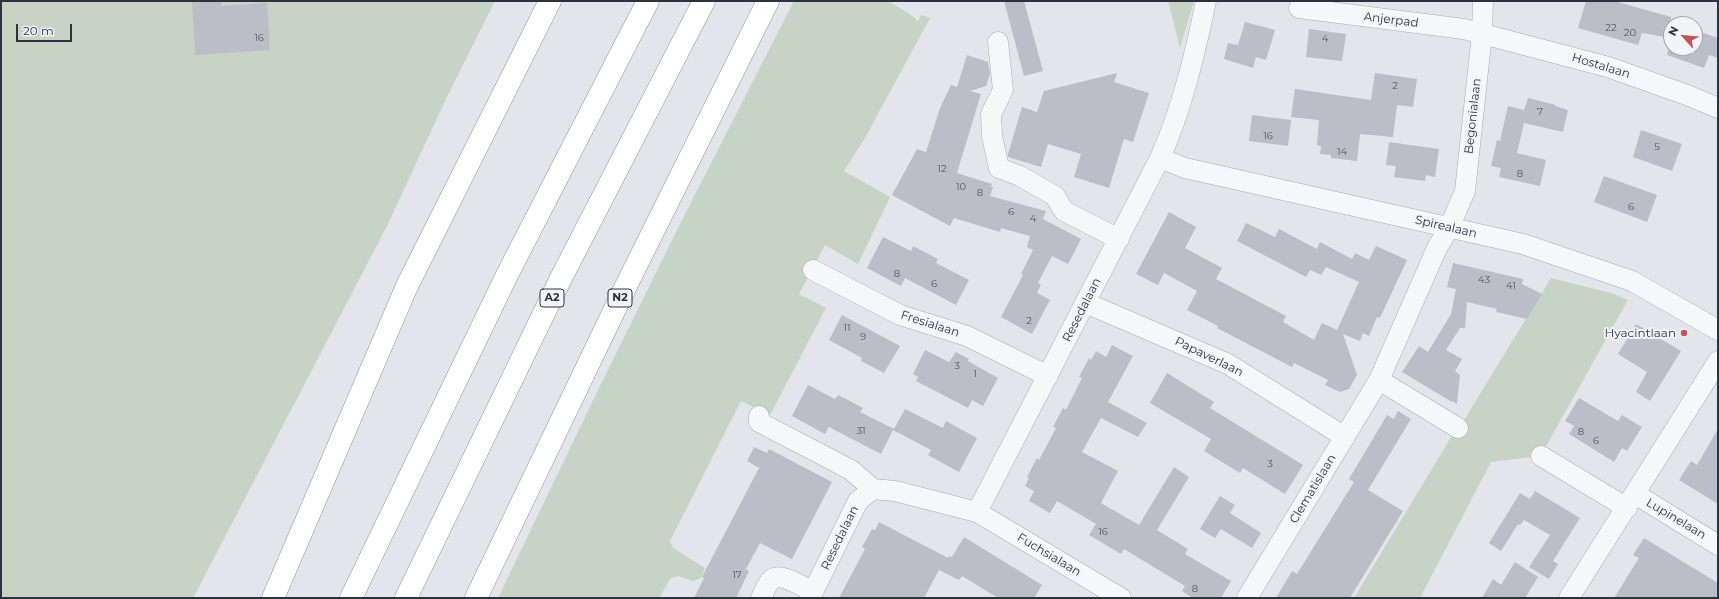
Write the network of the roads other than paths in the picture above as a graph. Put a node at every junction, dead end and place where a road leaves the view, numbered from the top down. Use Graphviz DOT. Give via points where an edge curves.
graph roads {
  1 [pos="550,1"];
  2 [pos="648,1"];
  3 [pos="704,1"];
  4 [pos="768,1"];
  5 [pos="1206,1"];
  6 [pos="1483,1"];
  7 [pos="1299,8"];
  8 [pos="1482,34"];
  9 [pos="998,42"];
  10 [pos="1718,108"];
  11 [pos="1160,158"];
  12 [pos="1449,228"];
  13 [pos="1119,239"];
  14 [pos="813,270"];
  15 [pos="1086,303"];
  16 [pos="1718,330"];
  17 [pos="1718,361"];
  18 [pos="1048,376"];
  19 [pos="1379,380"];
  20 [pos="759,416"];
  21 [pos="1458,428"];
  22 [pos="1345,437"];
  23 [pos="1541,456"];
  24 [pos="873,489"];
  25 [pos="1631,501"];
  26 [pos="977,512"];
  27 [pos="1718,545"];
  28 [pos="812,595"];
  29 [pos="273,598"];
  30 [pos="351,598"];
  31 [pos="406,598"];
  32 [pos="476,598"];
  33 [pos="761,598"];
  34 [pos="1121,598"];
  35 [pos="1247,598"];
  36 [pos="1569,598"];
  1 -- 29 [label="highway" via="407,286"];
  2 -- 30 [label="highway" via="508,273"];
  3 -- 31 [label="highway, A2" via="561,278"];
  4 -- 32 [label="highway, N2" via="626,286"];
  5 -- 11 [label="street, Resedalaan" via="1173,130"];
  6 -- 8 [label="street, Begonialaan"];
  7 -- 8 [label="street, Anjerpad" via="1464,29"];
  8 -- 10 [label="street, Hostalaan" via="1608,67"];
  8 -- 12 [label="street, Begonialaan" via="1465,191"];
  9 -- 13 [label="street" via="1003,90 991,114 992,136 999,168 1020,176 1055,196 1064,211"];
  11 -- 12 [label="street, Spirealaan" via="1185,168"];
  11 -- 13 [label="street, Resedalaan"];
  12 -- 16 [label="street, Spirealaan" via="1523,244 1632,281"];
  12 -- 19 [label="street, Clematislaan" via="1437,248"];
  13 -- 15 [label="street, Resedalaan"];
  14 -- 18 [label="street, Fresialaan" via="900,315 967,336"];
  15 -- 18 [label="street, Resedalaan"];
  15 -- 22 [label="street, Papaverlaan" via="1228,364"];
  17 -- 25 [label="street"];
  18 -- 26 [label="street, Resedalaan"];
  19 -- 21 [label="street"];
  19 -- 22 [label="street, Clematislaan"];
  20 -- 24 [label="street" via="759,422 851,470"];
  22 -- 35 [label="street, Clematislaan"];
  23 -- 25 [label="street"];
  24 -- 26 [label="street" via="895,490"];
  24 -- 28 [label="street, Resedalaan" via="858,501"];
  25 -- 27 [label="street, Lupinelaan"];
  25 -- 36 [label="street"];
  26 -- 34 [label="street, Fuchsialaan"];
  28 -- 33 [label="street, Resedalaan" via="784,577 777,577 771,580"];
}
